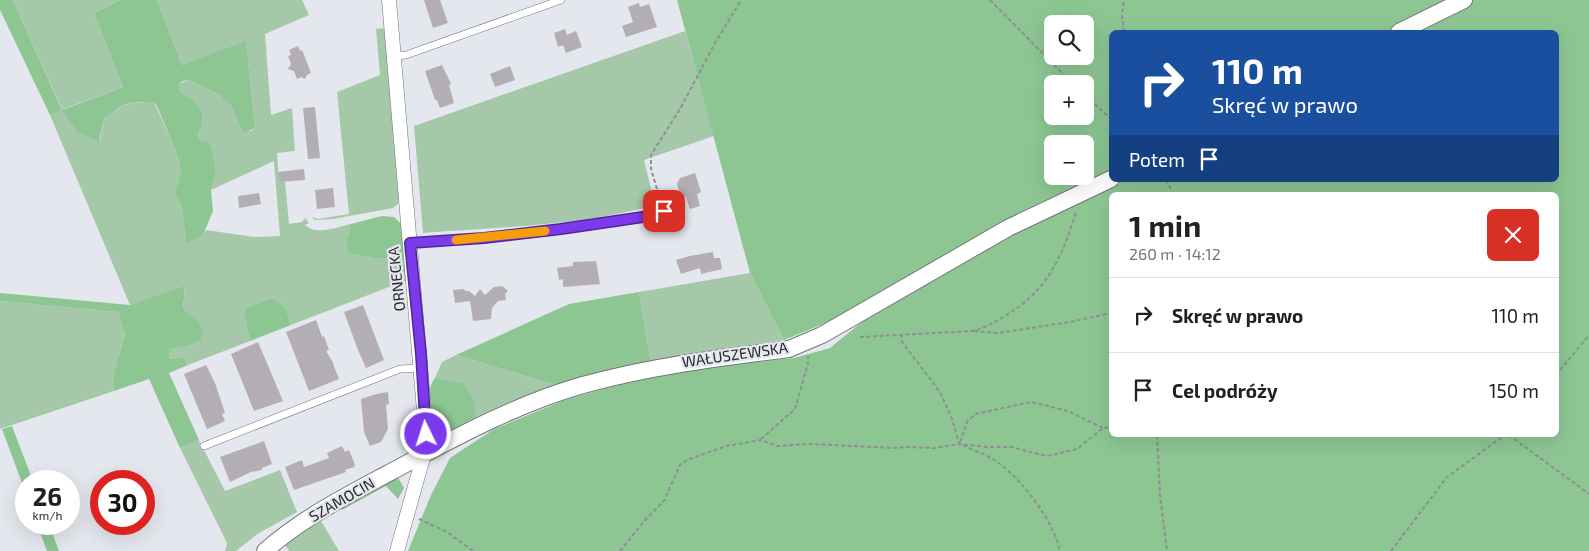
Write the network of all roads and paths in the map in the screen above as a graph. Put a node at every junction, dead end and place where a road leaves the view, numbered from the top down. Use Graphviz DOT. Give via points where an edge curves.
graph roads {
  1 [pos="389,0"];
  2 [pos="561,0"];
  3 [pos="741,0"];
  4 [pos="990,0"];
  5 [pos="1124,0"];
  6 [pos="1464,0"];
  7 [pos="1124,30"];
  8 [pos="1403,30"];
  9 [pos="394,56"];
  10 [pos="1064,75"];
  11 [pos="1094,103"];
  12 [pos="1109,117"];
  13 [pos="1109,181"];
  14 [pos="1082,193"];
  15 [pos="659,196"];
  16 [pos="410,243"];
  17 [pos="1109,313"];
  18 [pos="972,331"];
  19 [pos="901,334"];
  20 [pos="1589,335"];
  21 [pos="860,337"];
  22 [pos="808,354"];
  23 [pos="422,368"];
  24 [pos="1559,371"];
  25 [pos="1109,427"];
  26 [pos="1104,428"];
  27 [pos="1157,437"];
  28 [pos="1502,437"];
  29 [pos="1512,437"];
  30 [pos="761,440"];
  31 [pos="959,444"];
  32 [pos="204,446"];
  33 [pos="424,454"];
  34 [pos="1589,494"];
  35 [pos="408,514"];
  36 [pos="265,551"];
  37 [pos="397,551"];
  38 [pos="473,551"];
  39 [pos="620,551"];
  40 [pos="1060,551"];
  41 [pos="1167,551"];
  42 [pos="1391,551"];
  1 -- 9 [label="street, ORNECKA"];
  2 -- 9 [label="lane" via="406,55"];
  3 -- 15 [label="path" via="651,155"];
  4 -- 10 [label="path"];
  5 -- 7 [label="path"];
  6 -- 8 [label="street"];
  9 -- 16 [label="street, ORNECKA"];
  11 -- 12 [label="path"];
  13 -- 14 [label="street, WAŁUSZEWSKA"];
  14 -- 18 [label="path" via="1067,237 1046,281 1011,312"];
  14 -- 33 [label="street, WAŁUSZEWSKA" via="1008,228 843,323 789,349 646,369 582,385 523,406"];
  15 -- 16 [label="lane" via="664,211 643,217 484,238"];
  16 -- 23 [label="street, ORNECKA"];
  17 -- 18 [label="path" via="998,333"];
  18 -- 19 [label="path"];
  19 -- 21 [label="path"];
  19 -- 31 [label="path" via="902,342 940,392"];
  20 -- 24 [label="path"];
  22 -- 30 [label="path" via="795,410"];
  23 -- 32 [label="lane" via="400,369"];
  23 -- 33 [label="street, ORNECKA"];
  25 -- 26 [label="path"];
  26 -- 31 [label="path" via="1077,450 1047,456 1011,447"];
  26 -- 31 [label="path" via="1068,411 1031,402 976,414 968,420"];
  27 -- 41 [label="path"];
  28 -- 42 [label="path" via="1448,477"];
  29 -- 34 [label="path"];
  30 -- 31 [label="path" via="777,446 936,448"];
  30 -- 39 [label="path" via="726,446 680,465 664,501"];
  31 -- 40 [label="path" via="993,459 1014,478 1043,511"];
  33 -- 35 [label="street, ORNECKA"];
  33 -- 36 [label="street, SZAMOCIN" via="337,501 285,534"];
  35 -- 37 [label="street, ORNECKA"];
  35 -- 38 [label="path" via="447,532"];
}
